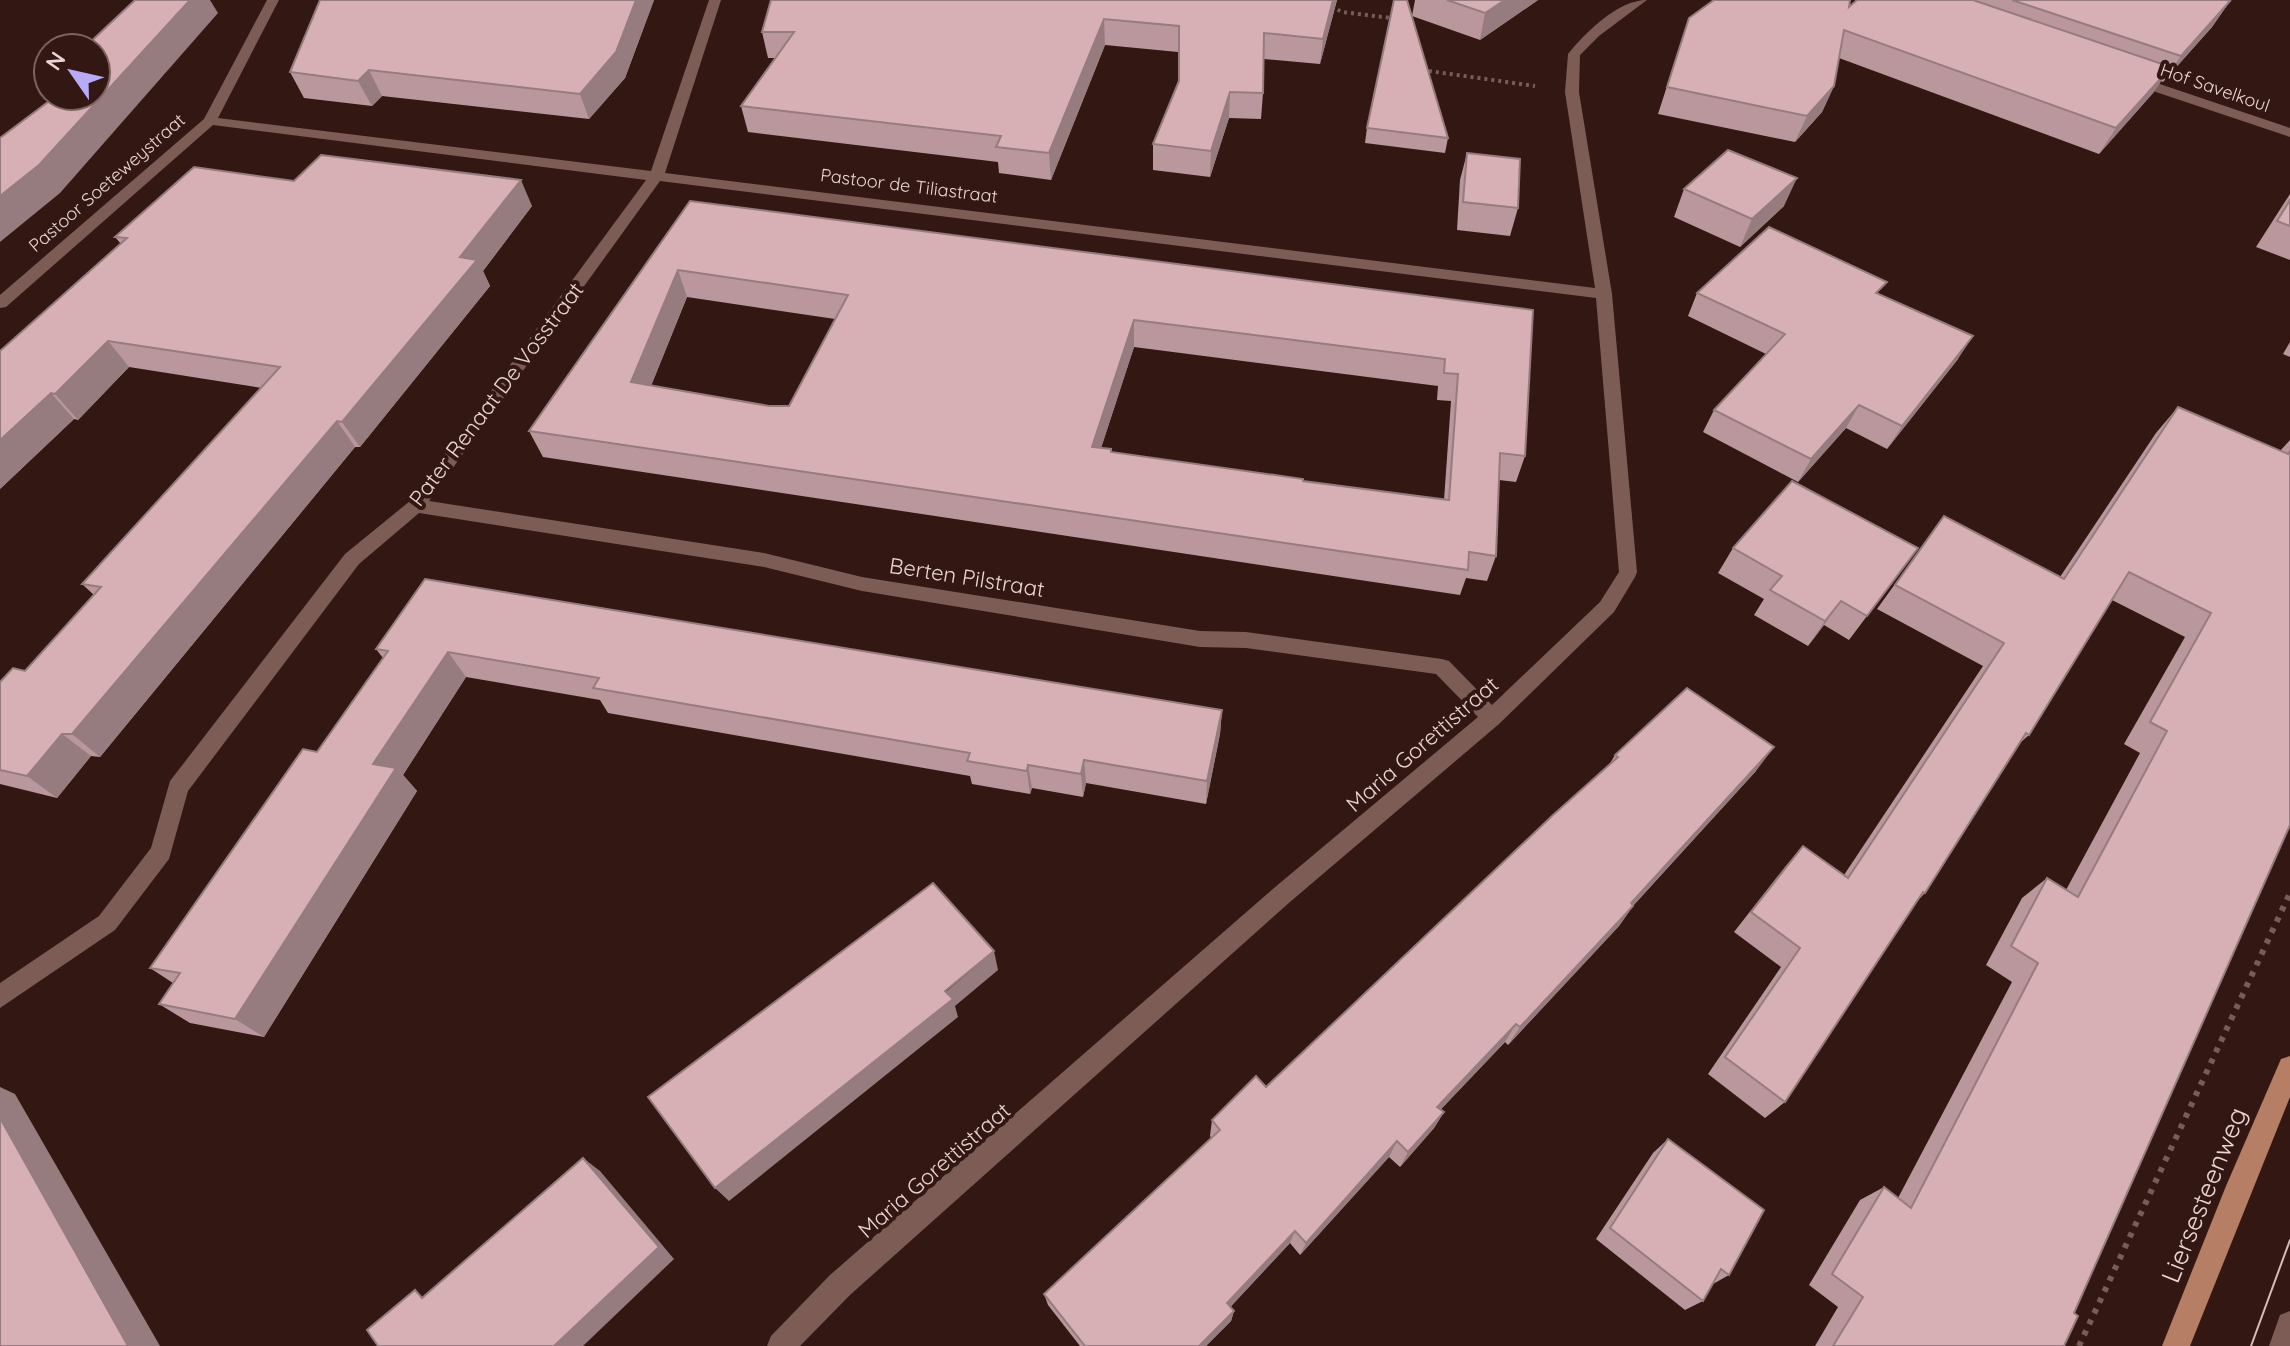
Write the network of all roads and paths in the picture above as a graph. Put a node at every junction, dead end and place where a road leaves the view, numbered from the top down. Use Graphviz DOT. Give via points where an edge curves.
graph roads {
  1 [pos="273,0"];
  2 [pos="715,0"];
  3 [pos="1319,0"];
  4 [pos="1641,0"];
  5 [pos="1396,30"];
  6 [pos="1410,68"];
  7 [pos="2111,72"];
  8 [pos="1572,92"];
  9 [pos="210,121"];
  10 [pos="2290,133"];
  11 [pos="657,175"];
  12 [pos="1604,294"];
  13 [pos="0,303"];
  14 [pos="416,506"];
  15 [pos="1492,718"];
  16 [pos="2290,893"];
  17 [pos="0,997"];
  18 [pos="2290,1068"];
  19 [pos="2290,1325"];
  20 [pos="781,1346"];
  21 [pos="2079,1346"];
  22 [pos="2176,1346"];
  23 [pos="2283,1346"];
  1 -- 9 [label="street, Pastoor Soeteweystraat"];
  2 -- 11 [label="street, Pater Renaat De Vosstraat"];
  3 -- 5 [label="path" via="1342,12 1391,18"];
  4 -- 8 [label="street, Maria Gorettistraat" via="1574,54"];
  6 -- 8 [label="path"];
  7 -- 10 [label="street, Hof Savelkoul"];
  8 -- 12 [label="street, Maria Gorettistraat"];
  9 -- 11 [label="street, Pastoor de Tiliastraat"];
  9 -- 13 [label="street, Pastoor Soeteweystraat"];
  11 -- 12 [label="street, Pastoor de Tiliastraat"];
  11 -- 14 [label="street, Pater Renaat De Vosstraat"];
  12 -- 15 [label="street, Maria Gorettistraat" via="1628,572 1607,607"];
  14 -- 15 [label="street, Berten Pilstraat" via="764,560 862,584 1185,637 1246,640 1442,667"];
  14 -- 17 [label="street, Pater Renaat De Vosstraat" via="352,559 178,787 161,852 107,923"];
  15 -- 20 [label="street, Maria Gorettistraat" via="1282,895 840,1285"];
  16 -- 21 [label="path"];
  18 -- 22 [label="main road, Liersesteenweg"];
  19 -- 23 [label="street"];
}
